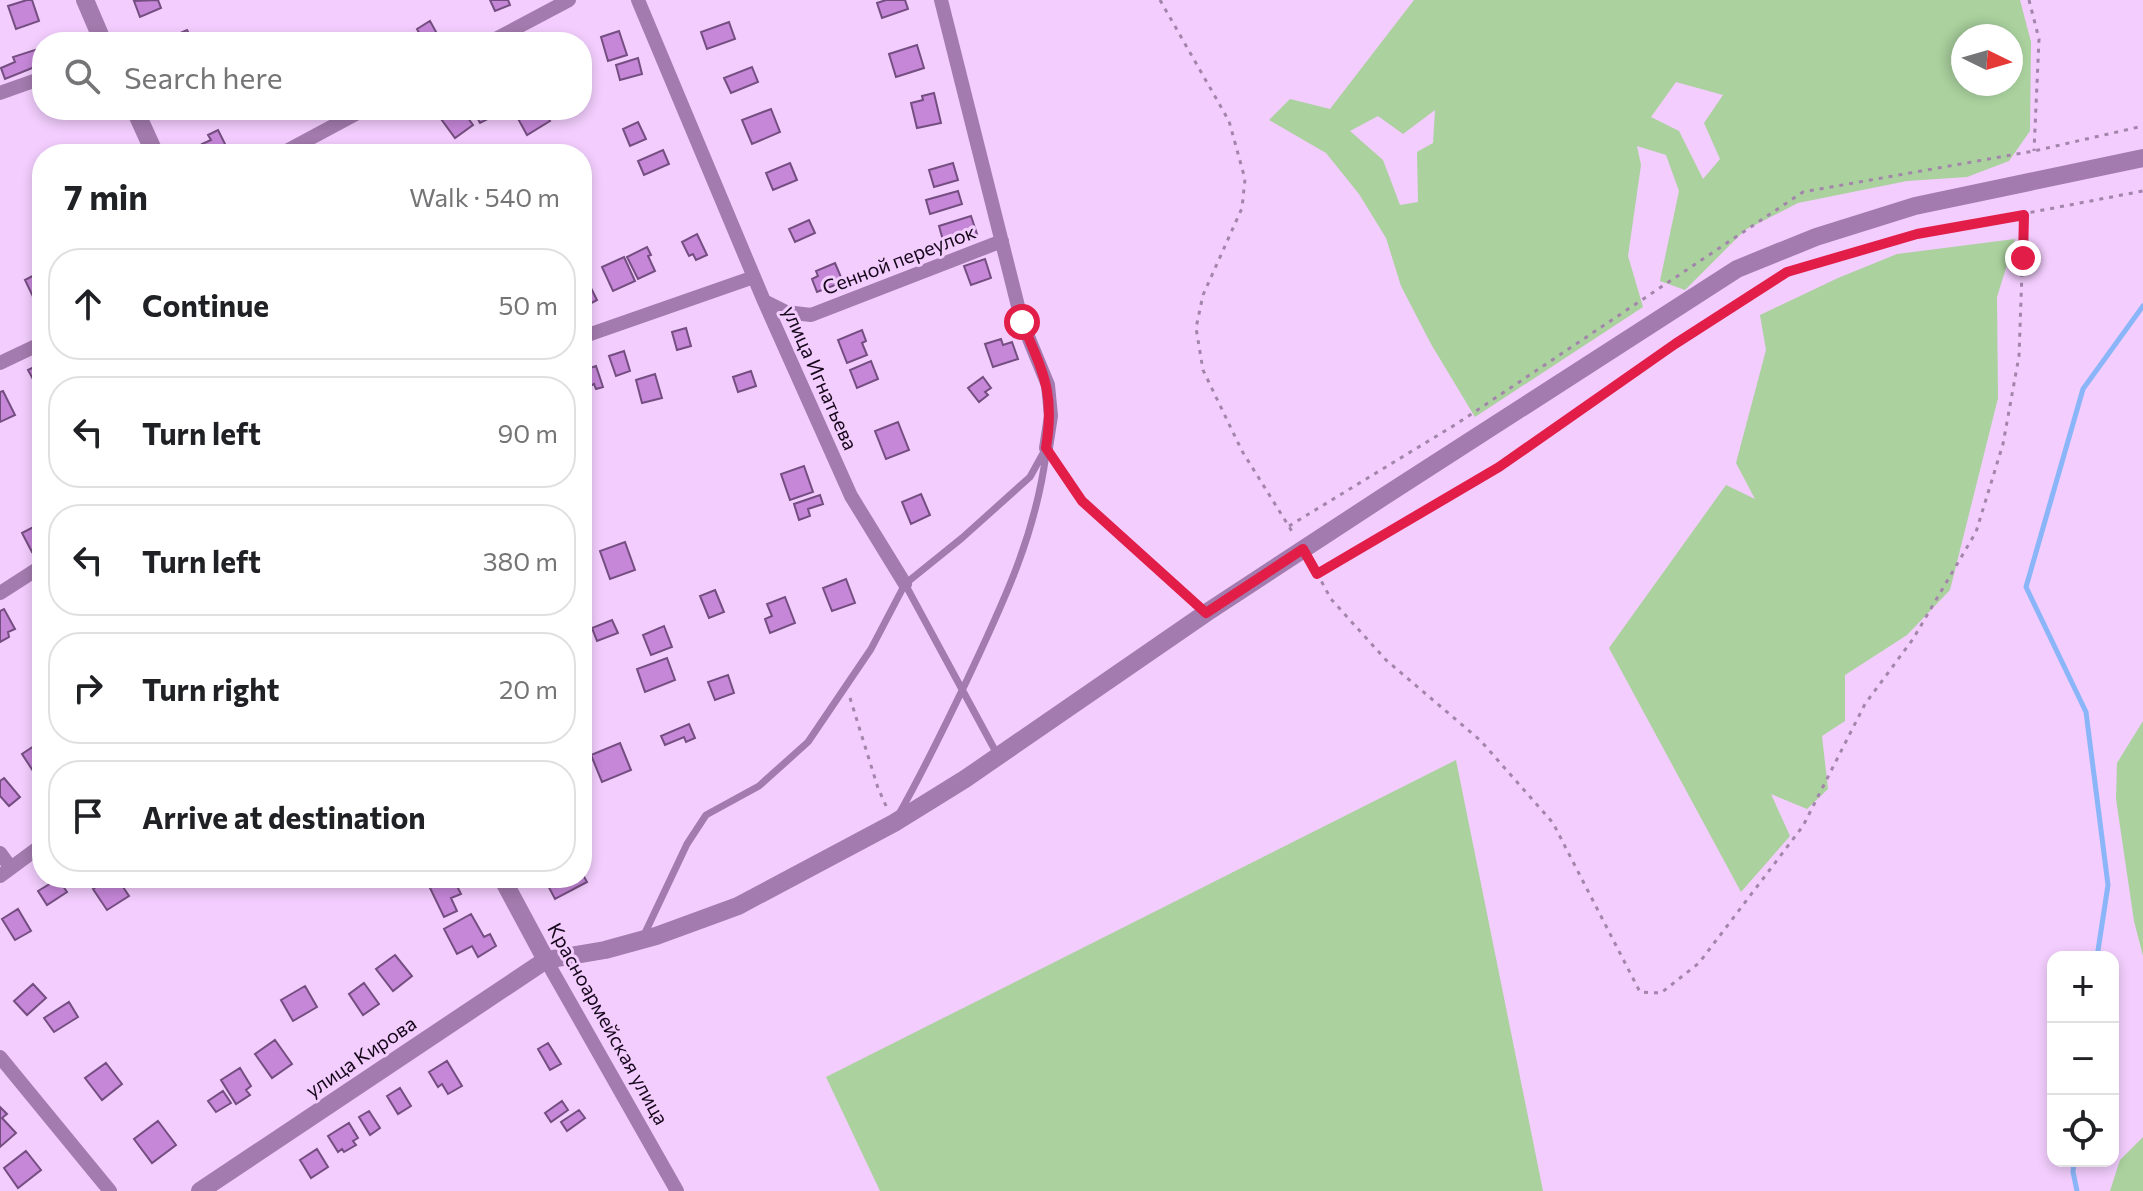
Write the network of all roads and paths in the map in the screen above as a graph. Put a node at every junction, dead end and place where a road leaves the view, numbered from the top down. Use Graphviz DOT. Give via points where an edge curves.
graph roads {
  1 [pos="85,0"];
  2 [pos="569,0"];
  3 [pos="638,0"];
  4 [pos="941,0"];
  5 [pos="1160,0"];
  6 [pos="2029,0"];
  7 [pos="99,32"];
  8 [pos="509,32"];
  9 [pos="32,82"];
  10 [pos="0,93"];
  11 [pos="140,120"];
  12 [pos="344,120"];
  13 [pos="2143,126"];
  14 [pos="150,144"];
  15 [pos="300,144"];
  16 [pos="2143,158"];
  17 [pos="2143,191"];
  18 [pos="2024,215"];
  19 [pos="1002,241"];
  20 [pos="754,277"];
  21 [pos="764,301"];
  22 [pos="592,334"];
  23 [pos="32,348"];
  24 [pos="0,363"];
  25 [pos="1046,448"];
  26 [pos="1303,549"];
  27 [pos="32,572"];
  28 [pos="1317,574"];
  29 [pos="905,584"];
  30 [pos="0,593"];
  31 [pos="1206,613"];
  32 [pos="846,686"];
  33 [pos="962,689"];
  34 [pos="998,756"];
  35 [pos="894,823"];
  36 [pos="32,852"];
  37 [pos="0,853"];
  38 [pos="6,872"];
  39 [pos="507,888"];
  40 [pos="641,940"];
  41 [pos="546,960"];
  42 [pos="0,1057"];
  43 [pos="670,1188"];
  44 [pos="110,1191"];
  45 [pos="200,1191"];
  1 -- 7 [label="street"];
  2 -- 8 [label="street"];
  3 -- 20 [label="street, улица Игнатьева"];
  4 -- 19 [label="street"];
  5 -- 26 [label="path" via="1229,121 1245,179 1242,208 1203,295 1196,328 1203,370 1242,451"];
  6 -- 13 [label="path" via="2039,39 2034,151"];
  9 -- 10 [label="street"];
  11 -- 14 [label="street"];
  12 -- 15 [label="street"];
  16 -- 26 [label="street" via="1915,206 1737,269"];
  17 -- 18 [label="path"];
  18 -- 28 [label="path" via="1917,234 1787,272 1499,467"];
  18 -- 28 [label="path" via="2019,356 2003,444 1976,532 1913,639 1865,704 1803,826 1699,963 1661,993 1640,992 1553,823 1481,741 1386,660 1331,599"];
  19 -- 21 [label="street, Сенной переулок" via="811,315 786,312"];
  19 -- 25 [label="street" via="1022,322 1048,385"];
  20 -- 21 [label="street, улица Игнатьева"];
  20 -- 22 [label="street"];
  21 -- 29 [label="street, улица Игнатьева" via="851,496"];
  23 -- 24 [label="street"];
  25 -- 29 [label="lane" via="1030,477"];
  25 -- 31 [label="path" via="1082,501"];
  25 -- 33 [label="lane" via="1041,495 1026,546"];
  26 -- 28 [label="path"];
  26 -- 31 [label="street"];
  27 -- 30 [label="street"];
  29 -- 32 [label="lane"];
  29 -- 33 [label="lane, улица Игнатьева"];
  31 -- 34 [label="street"];
  32 -- 35 [label="path"];
  32 -- 40 [label="lane" via="808,742 759,786 706,815"];
  33 -- 34 [label="lane, улица Игнатьева"];
  33 -- 35 [label="lane"];
  34 -- 35 [label="street"];
  35 -- 40 [label="street" via="738,906"];
  36 -- 38 [label="street"];
  37 -- 38 [label="street"];
  39 -- 41 [label="street, Красноармейская улица"];
  40 -- 41 [label="street"];
  41 -- 43 [label="street, Красноармейская улица"];
  41 -- 45 [label="street, улица Кирова"];
  42 -- 44 [label="street"];
}
